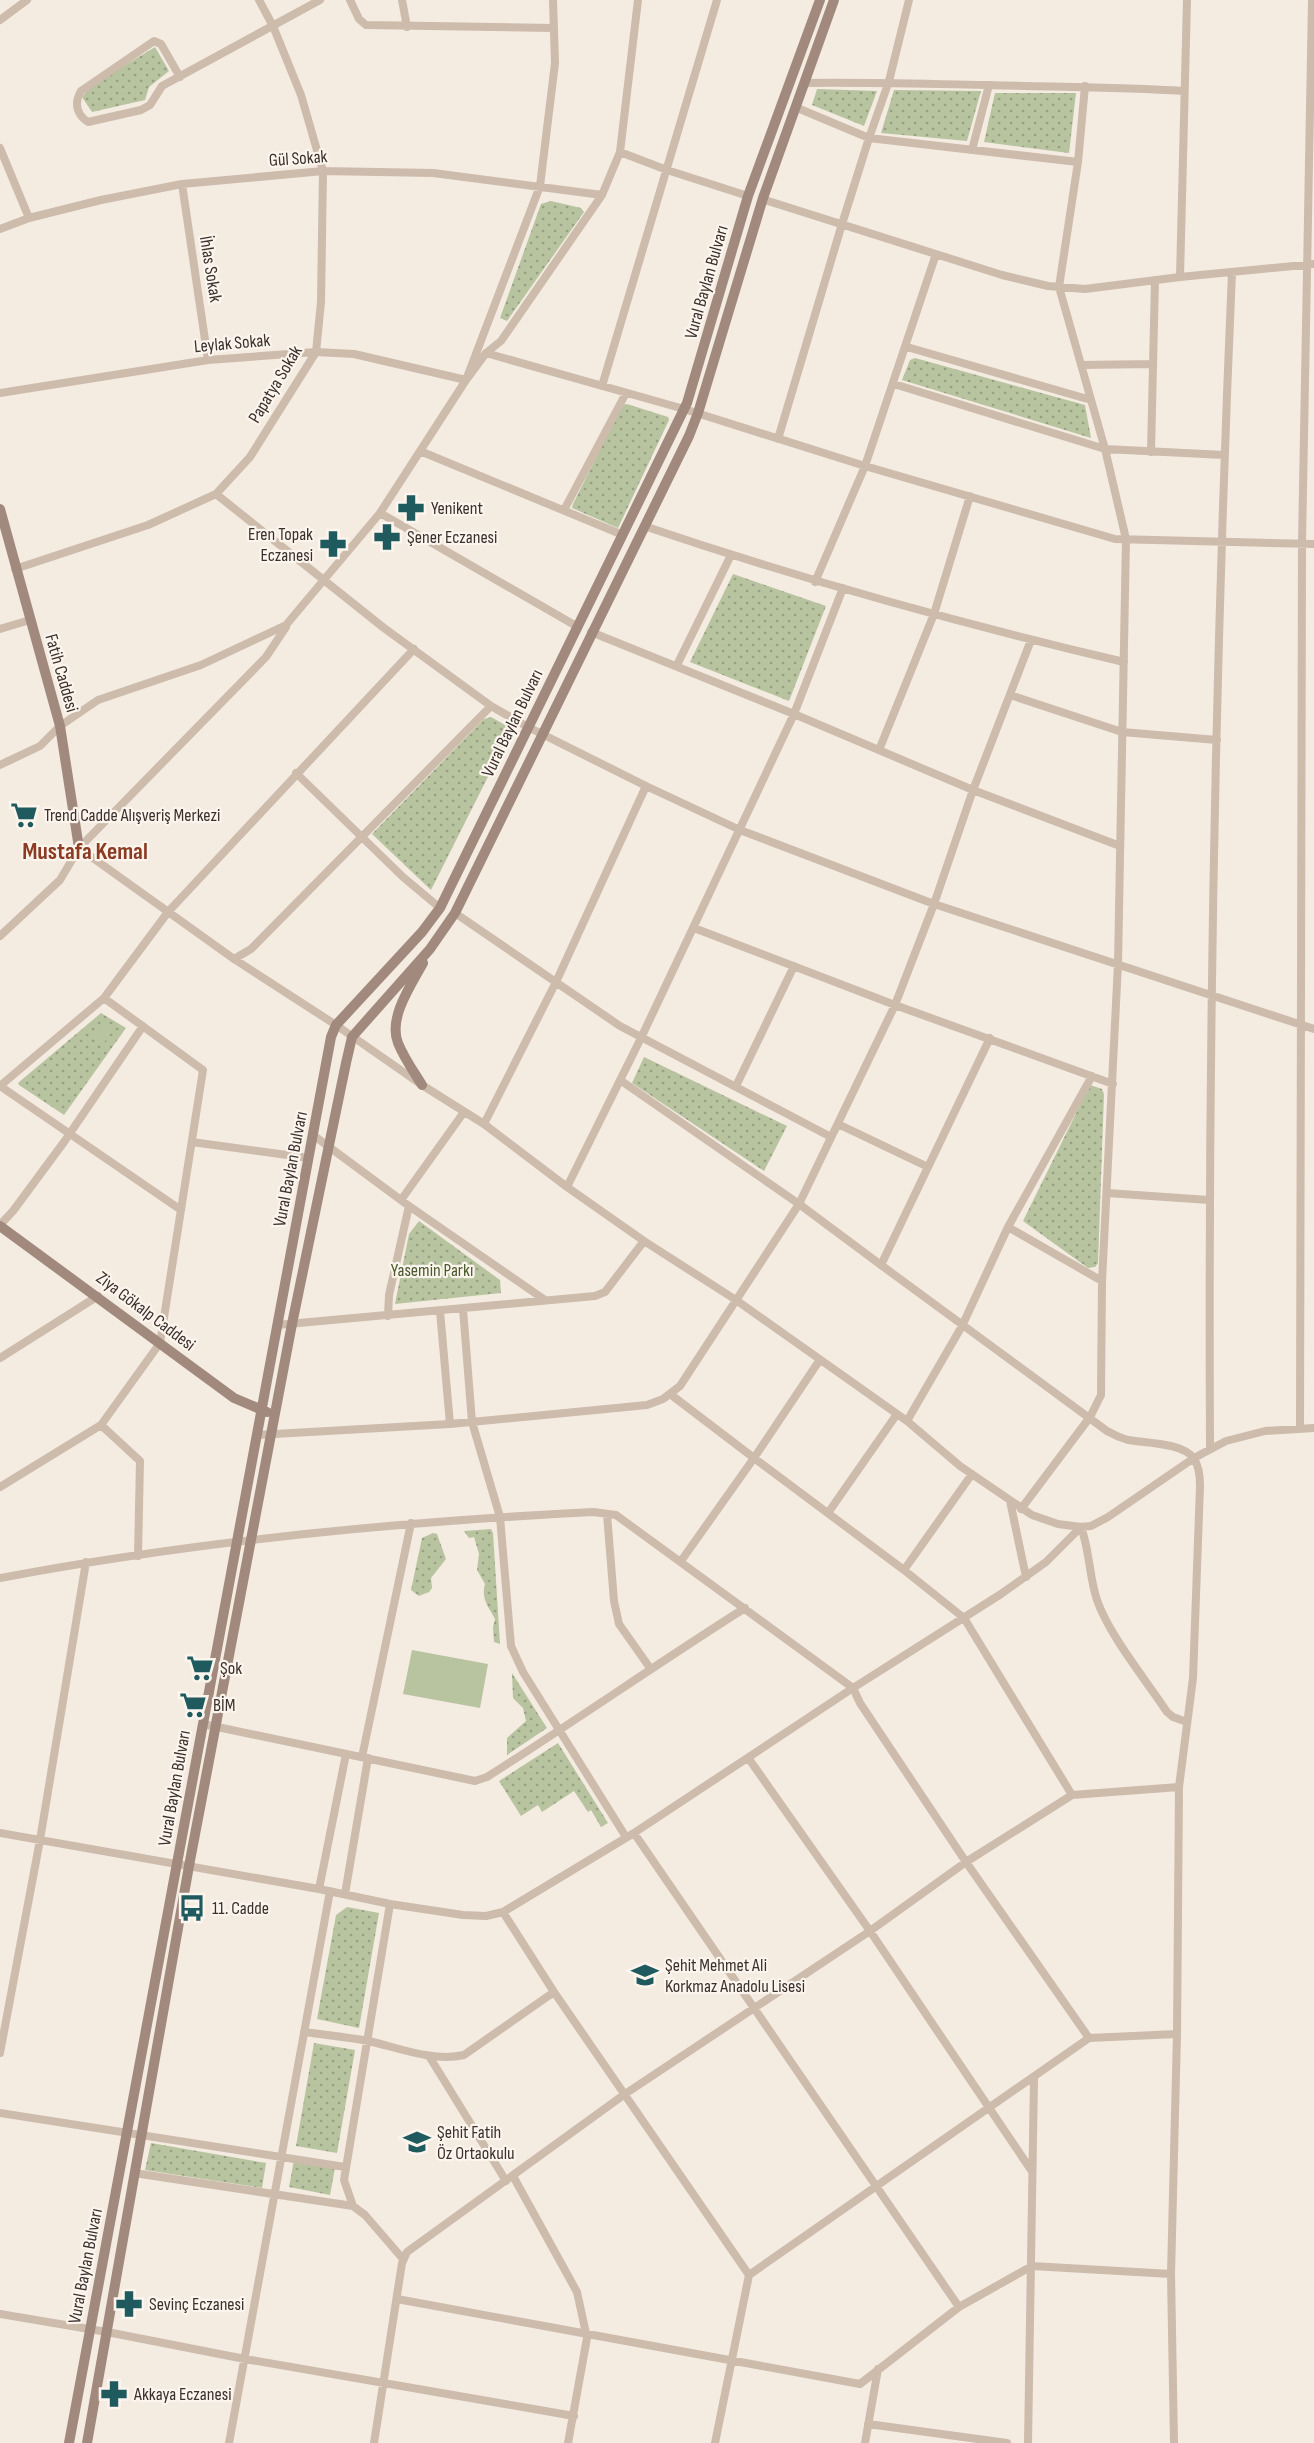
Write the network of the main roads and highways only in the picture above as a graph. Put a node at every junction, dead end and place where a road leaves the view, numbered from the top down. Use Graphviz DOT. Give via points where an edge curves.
graph roads {
  1 [pos="820,0"];
  2 [pos="834,0"];
  3 [pos="0,509"];
  4 [pos="79,848"];
  5 [pos="430,949"];
  6 [pos="422,1085"];
  7 [pos="0,1225"];
  8 [pos="262,1410"];
  9 [pos="276,1414"];
  10 [pos="69,2443"];
  11 [pos="87,2443"];
  1 -- 8 [label="main road, Vural Baylan Bulvarı" via="748,196 684,409 440,908 336,1025 331,1037"];
  2 -- 5 [label="main road, Vural Baylan Bulvarı" via="762,199 699,413 455,913"];
  3 -- 4 [label="main road, Fatih Caddesi" via="60,726"];
  5 -- 6 [label="main road" via="400,1006 396,1024 397,1041"];
  5 -- 9 [label="main road, Vural Baylan Bulvarı" via="352,1037"];
  7 -- 8 [label="main road, Ziya Gökalp Caddesi" via="234,1398"];
  8 -- 9 [label="main road, Ziya Gökalp Caddesi"];
  8 -- 10 [label="main road, Vural Baylan Bulvarı"];
  9 -- 11 [label="main road, Vural Baylan Bulvarı" via="189,1866"];
}
